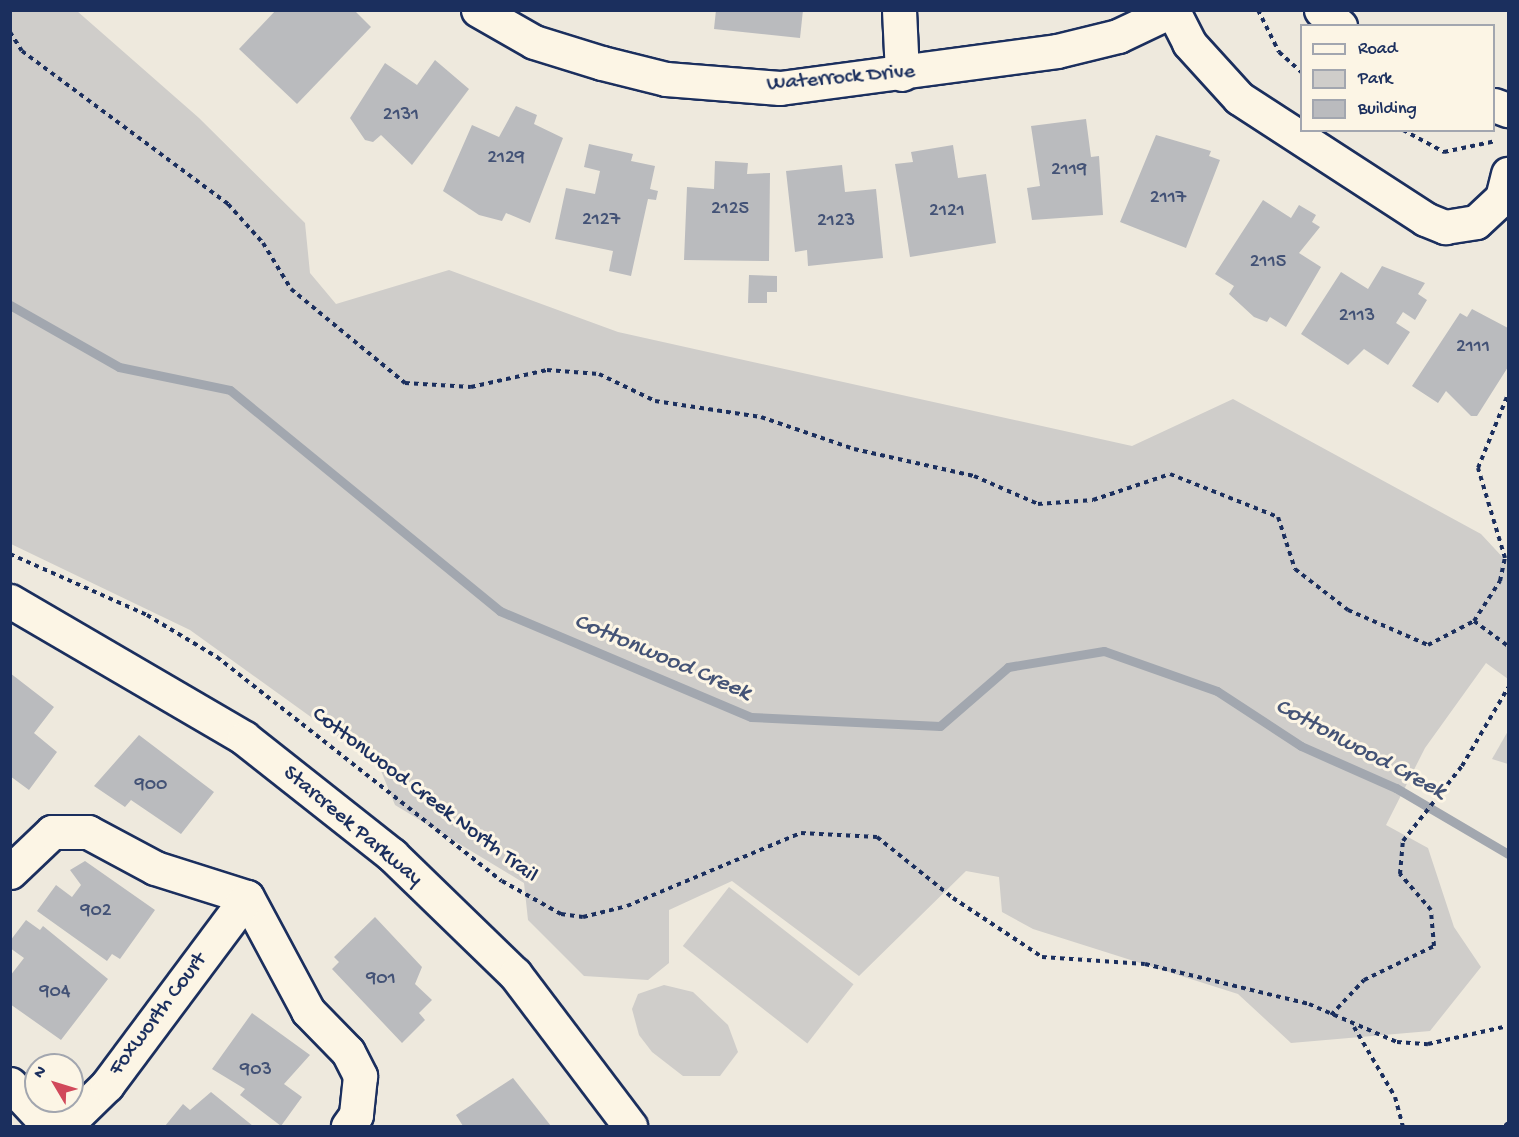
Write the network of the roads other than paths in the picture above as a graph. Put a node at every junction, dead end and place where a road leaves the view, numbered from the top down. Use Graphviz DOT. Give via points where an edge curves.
graph roads {
  1 [pos="478,10"];
  2 [pos="898,10"];
  3 [pos="1321,10"];
  4 [pos="1173,11"];
  5 [pos="1338,24"];
  6 [pos="902,74"];
  7 [pos="1509,174"];
  8 [pos="10,601"];
  9 [pos="10,872"];
  10 [pos="247,897"];
  11 [pos="10,1084"];
  12 [pos="49,1126"];
  13 [pos="65,1126"];
  14 [pos="348,1126"];
  15 [pos="630,1126"];
  1 -- 6 [label="street, Waterrock Drive" via="534,42 666,79 780,88"];
  2 -- 6 [label="street"];
  3 -- 5 [label="street"];
  4 -- 6 [label="street, Waterrock Drive" via="1118,36 1077,46"];
  4 -- 7 [label="street" via="1189,43 1239,98 1425,219 1445,227 1476,222 1502,198"];
  8 -- 15 [label="street, Starcreek Parkway" via="244,738 392,855 515,974"];
  9 -- 10 [label="street" via="52,832 88,832 155,868"];
  10 -- 13 [label="street, Foxworth Court" via="107,1085"];
  10 -- 14 [label="street" via="308,1011 348,1052 360,1076 356,1115"];
  11 -- 12 [label="street"];
}
